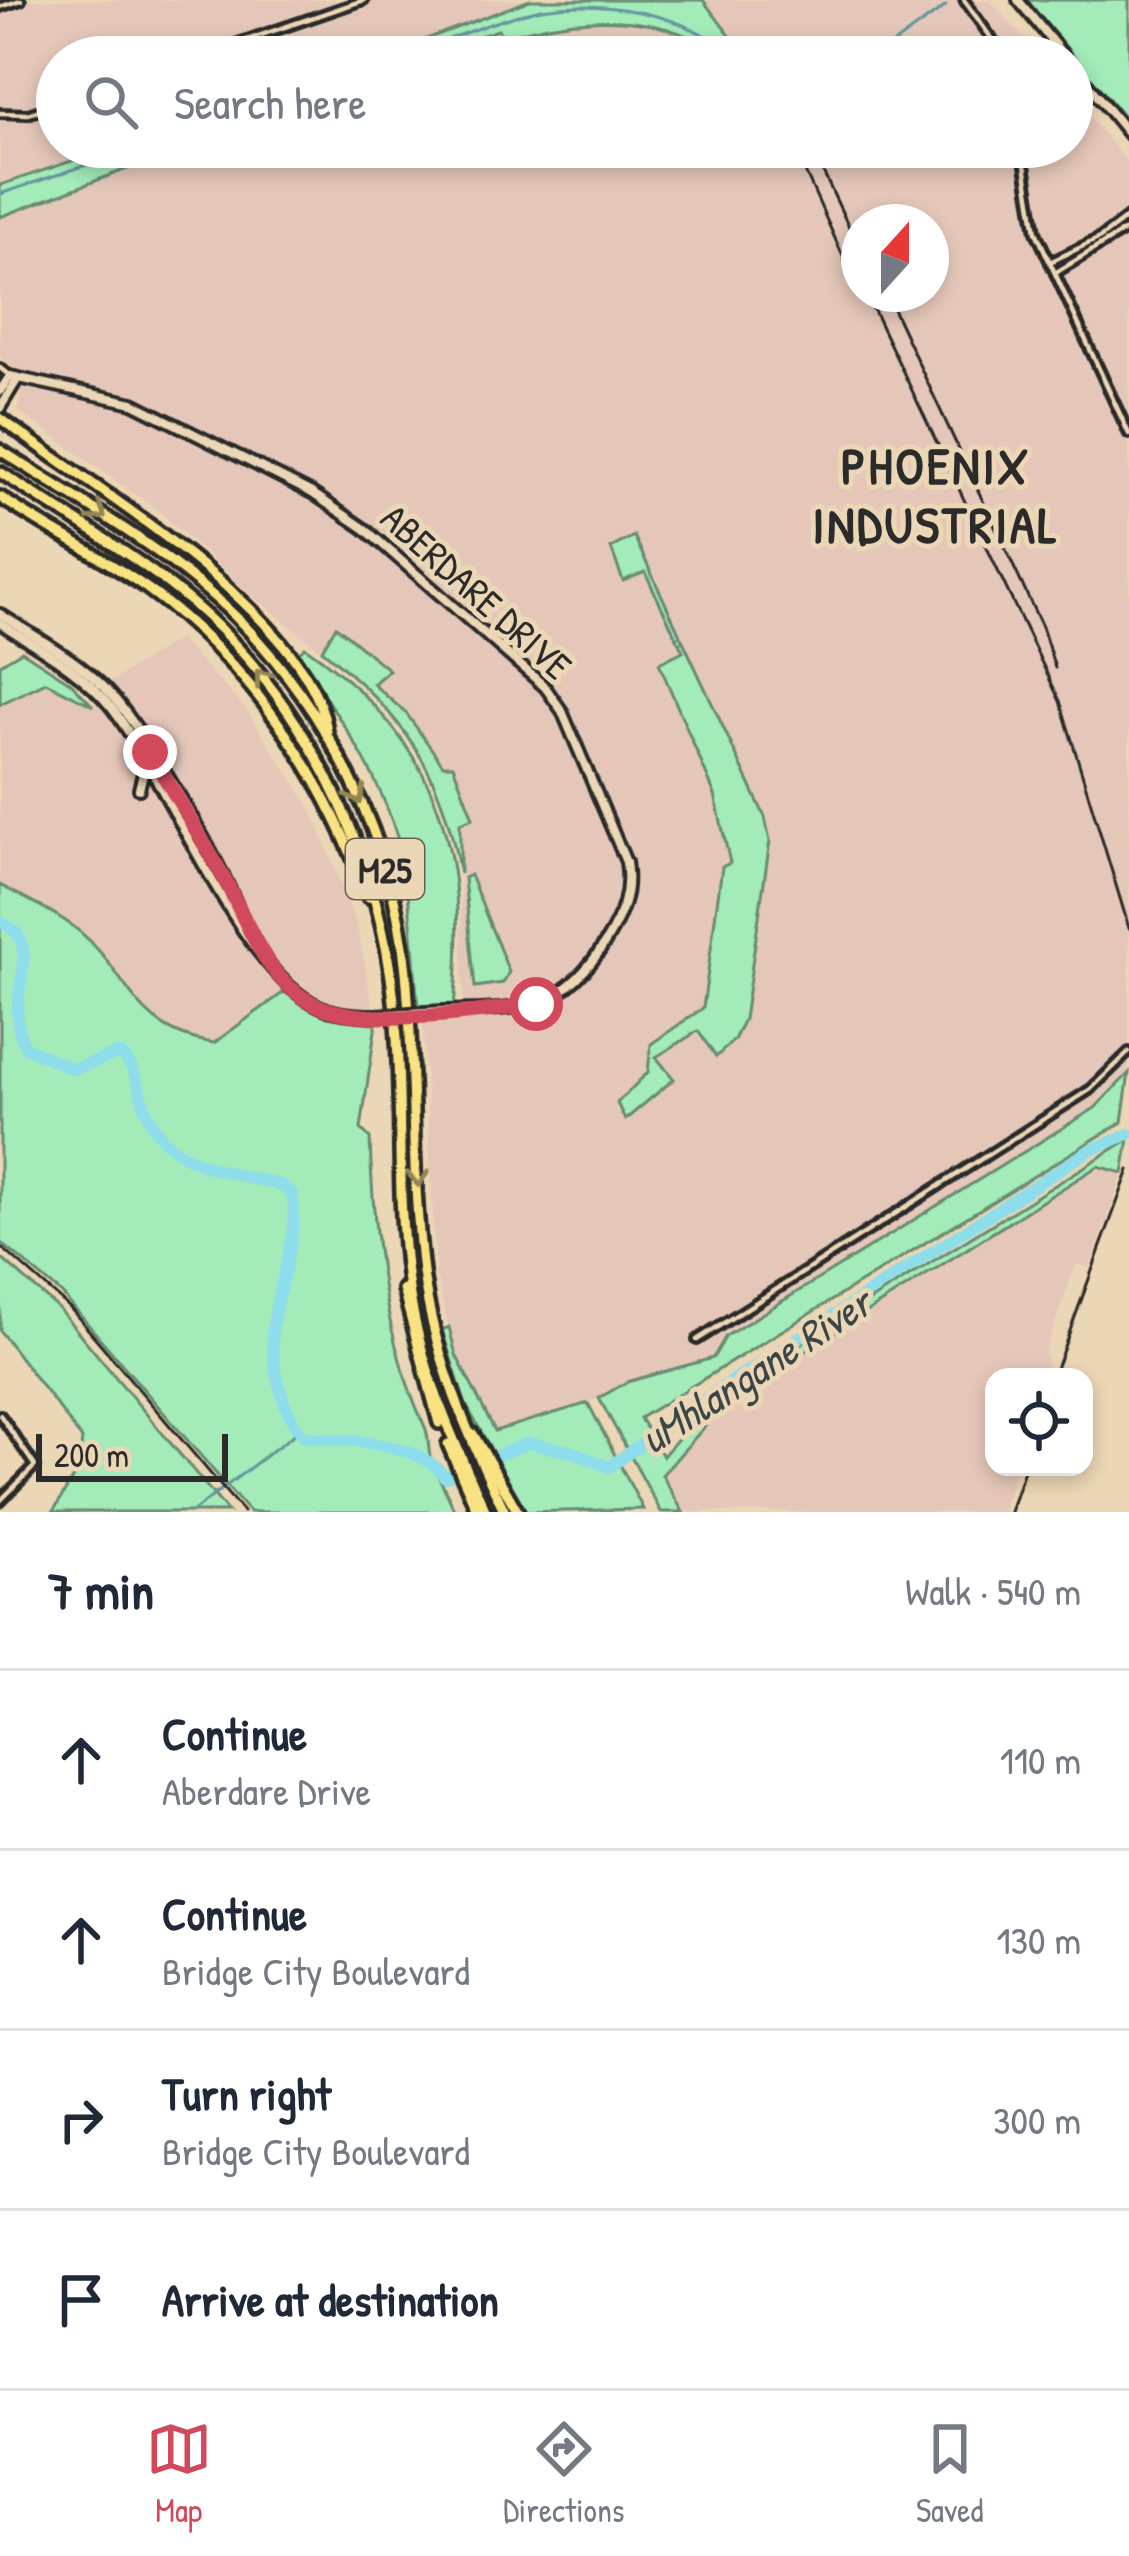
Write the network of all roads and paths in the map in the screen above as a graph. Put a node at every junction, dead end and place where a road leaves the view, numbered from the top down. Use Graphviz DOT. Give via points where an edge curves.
graph roads {
  1 [pos="21,0"];
  2 [pos="364,0"];
  3 [pos="964,0"];
  4 [pos="1018,0"];
  5 [pos="0,7"];
  6 [pos="258,36"];
  7 [pos="990,36"];
  8 [pos="1048,36"];
  9 [pos="1093,91"];
  10 [pos="36,111"];
  11 [pos="0,113"];
  12 [pos="1129,135"];
  13 [pos="1025,168"];
  14 [pos="1129,216"];
  15 [pos="1129,228"];
  16 [pos="1050,262"];
  17 [pos="1055,273"];
  18 [pos="0,368"];
  19 [pos="14,378"];
  20 [pos="0,391"];
  21 [pos="0,408"];
  22 [pos="0,418"];
  23 [pos="1129,434"];
  24 [pos="0,450"];
  25 [pos="0,472"];
  26 [pos="0,497"];
  27 [pos="0,614"];
  28 [pos="0,623"];
  29 [pos="22,633"];
  30 [pos="328,737"];
  31 [pos="146,762"];
  32 [pos="139,790"];
  33 [pos="236,912"];
  34 [pos="1129,1052"];
  35 [pos="697,1340"];
  36 [pos="0,1415"];
  37 [pos="444,1430"];
  38 [pos="475,1443"];
  39 [pos="0,1501"];
  40 [pos="482,1512"];
  41 [pos="505,1512"];
  42 [pos="518,1512"];
  1 -- 5 [label="street"];
  2 -- 6 [label="street"];
  3 -- 7 [label="street"];
  4 -- 8 [label="street"];
  9 -- 12 [label="street"];
  10 -- 11 [label="street"];
  13 -- 16 [label="street"];
  14 -- 16 [label="street"];
  15 -- 17 [label="street"];
  16 -- 17 [label="street"];
  17 -- 23 [label="street"];
  18 -- 19 [label="street, ABERDARE DRIVE"];
  19 -- 20 [label="street"];
  19 -- 21 [label="street"];
  19 -- 33 [label="street, ABERDARE DRIVE, bridge" via="133,403 312,493 365,529 555,699 626,862 622,912 586,974 563,993 517,1007 341,1013 279,977"];
  22 -- 30 [label="main road" via="133,510 244,603 314,694"];
  24 -- 30 [label="main road, M25, one-way" via="218,600 277,663"];
  37 -- 25 [label="main road, M25, one-way" via="408,1283 391,978 367,871 342,809 277,695 211,620"];
  26 -- 37 [label="main road" via="140,583 210,642 294,744 337,820 369,900 386,977 404,1301"];
  27 -- 29 [label="street"];
  28 -- 29 [label="street"];
  29 -- 31 [label="street" via="92,687"];
  29 -- 33 [label="street" via="93,677 123,710"];
  30 -- 38 [label="main road, M25, one-way" via="372,829 398,921 424,1274 441,1358"];
  31 -- 32 [label="street"];
  31 -- 33 [label="street"];
  34 -- 35 [label="street" via="1091,1089"];
  36 -- 39 [label="street" via="35,1466"];
  37 -- 40 [label="main road, M25"];
  38 -- 41 [label="main road"];
  38 -- 42 [label="main road"];
}
